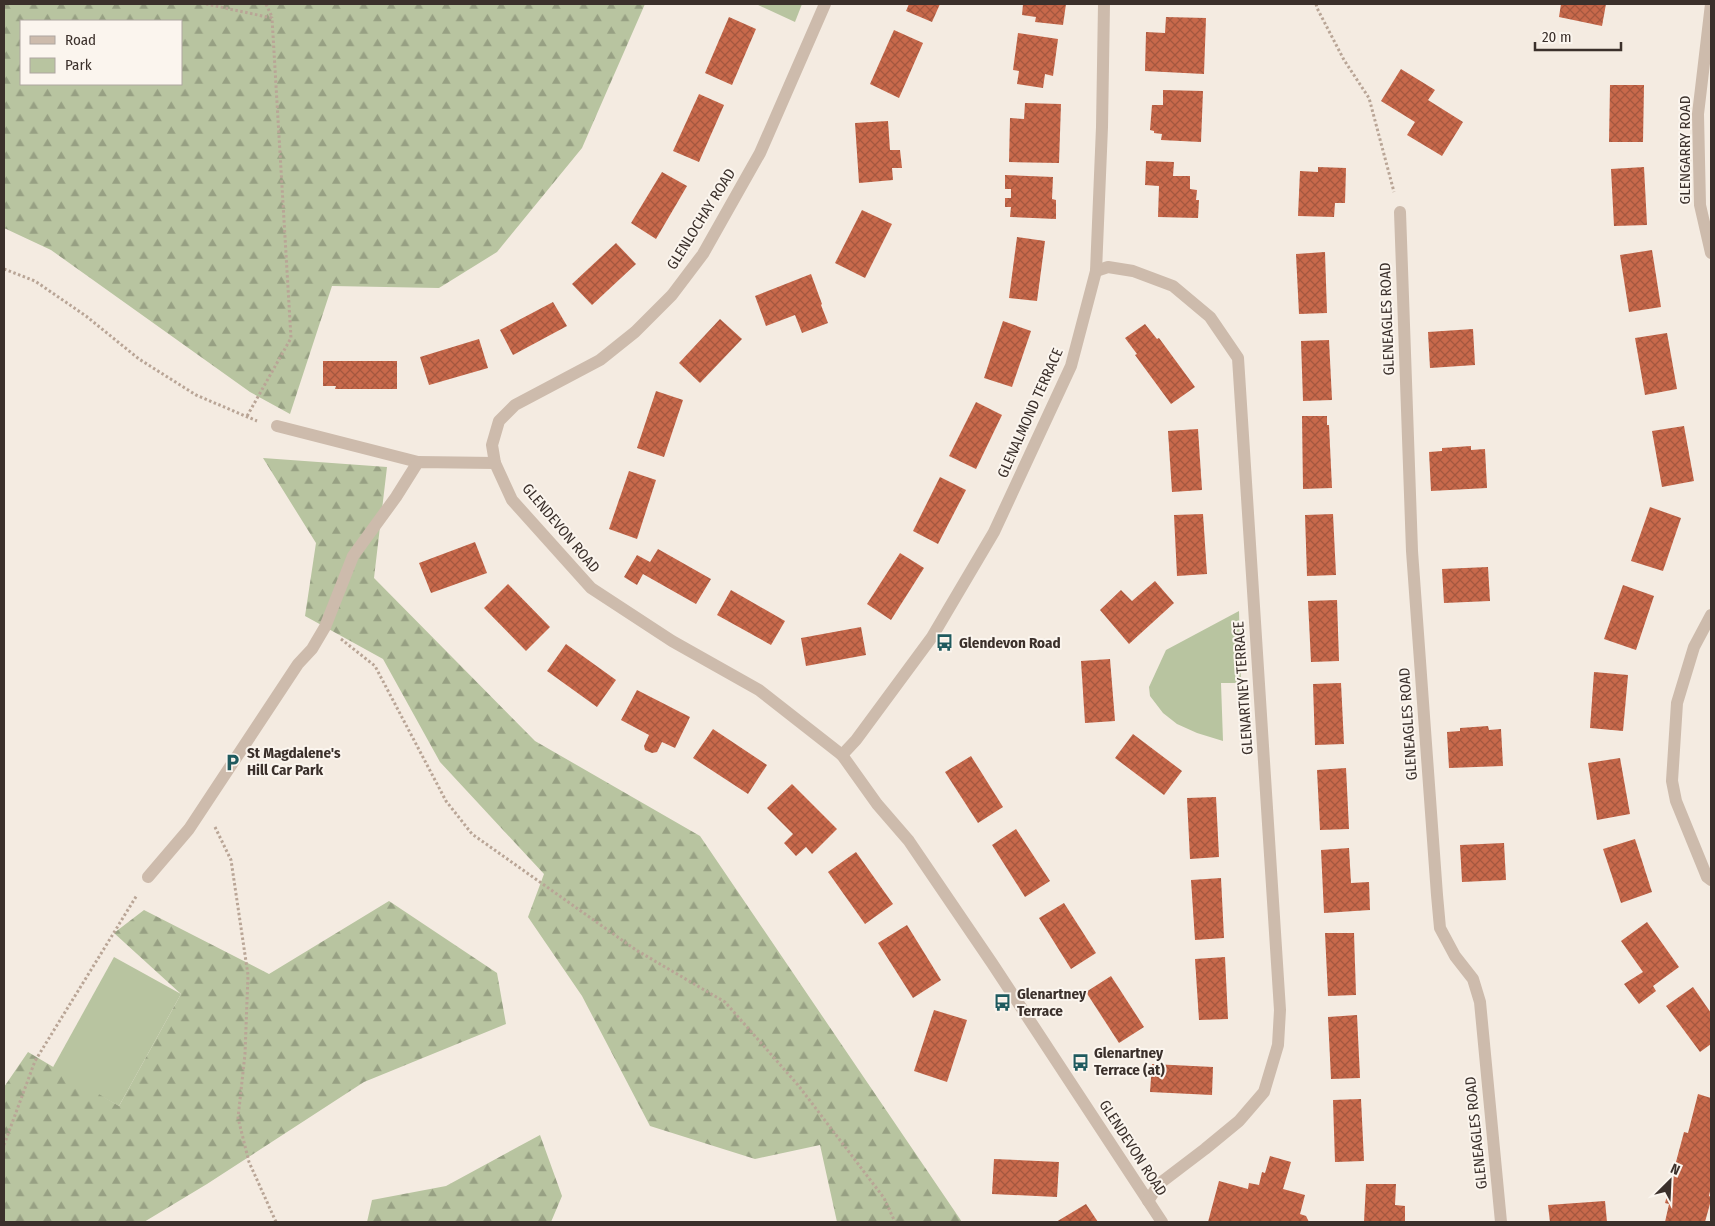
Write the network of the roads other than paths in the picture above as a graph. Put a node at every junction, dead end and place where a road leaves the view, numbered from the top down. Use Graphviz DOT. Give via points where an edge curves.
graph roads {
  1 [pos="826,4"];
  2 [pos="1104,4"];
  3 [pos="1711,4"];
  4 [pos="1710,17"];
  5 [pos="1400,212"];
  6 [pos="1711,253"];
  7 [pos="1096,271"];
  8 [pos="277,426"];
  9 [pos="418,462"];
  10 [pos="495,463"];
  11 [pos="1711,615"];
  12 [pos="842,756"];
  13 [pos="148,878"];
  14 [pos="1711,880"];
  15 [pos="1148,1202"];
  16 [pos="1162,1222"];
  17 [pos="1501,1222"];
  1 -- 10 [label="street, GLENLOCHAY ROAD" via="760,153 703,254 672,295 636,332 600,360 515,405 506,413 499,422 492,446"];
  2 -- 7 [label="street, GLENALMOND TERRACE"];
  3 -- 4 [label="street, GLENGARRY ROAD"];
  4 -- 6 [label="street, GLENGARRY ROAD" via="1698,114 1698,163 1700,205"];
  5 -- 17 [label="street, GLENEAGLES ROAD" via="1412,551 1440,928 1472,979 1480,1002"];
  7 -- 12 [label="street, GLENALMOND TERRACE" via="1071,366 994,532 932,637"];
  7 -- 15 [label="street, GLENARTNEY TERRACE" via="1108,267 1132,271 1172,286 1210,317 1238,358 1280,1010 1278,1045 1264,1092 1239,1121 1159,1184"];
  8 -- 9 [label="street"];
  9 -- 10 [label="street"];
  9 -- 13 [label="street" via="352,556 325,626 312,649 298,664 189,830"];
  10 -- 12 [label="street, GLENDEVON ROAD" via="512,500 590,588 672,641 759,690"];
  11 -- 14 [label="street" via="1694,648 1676,704 1672,781 1676,801 1706,877"];
  12 -- 15 [label="street, GLENDEVON ROAD" via="877,804 909,840"];
  15 -- 16 [label="street, GLENDEVON ROAD"];
}
